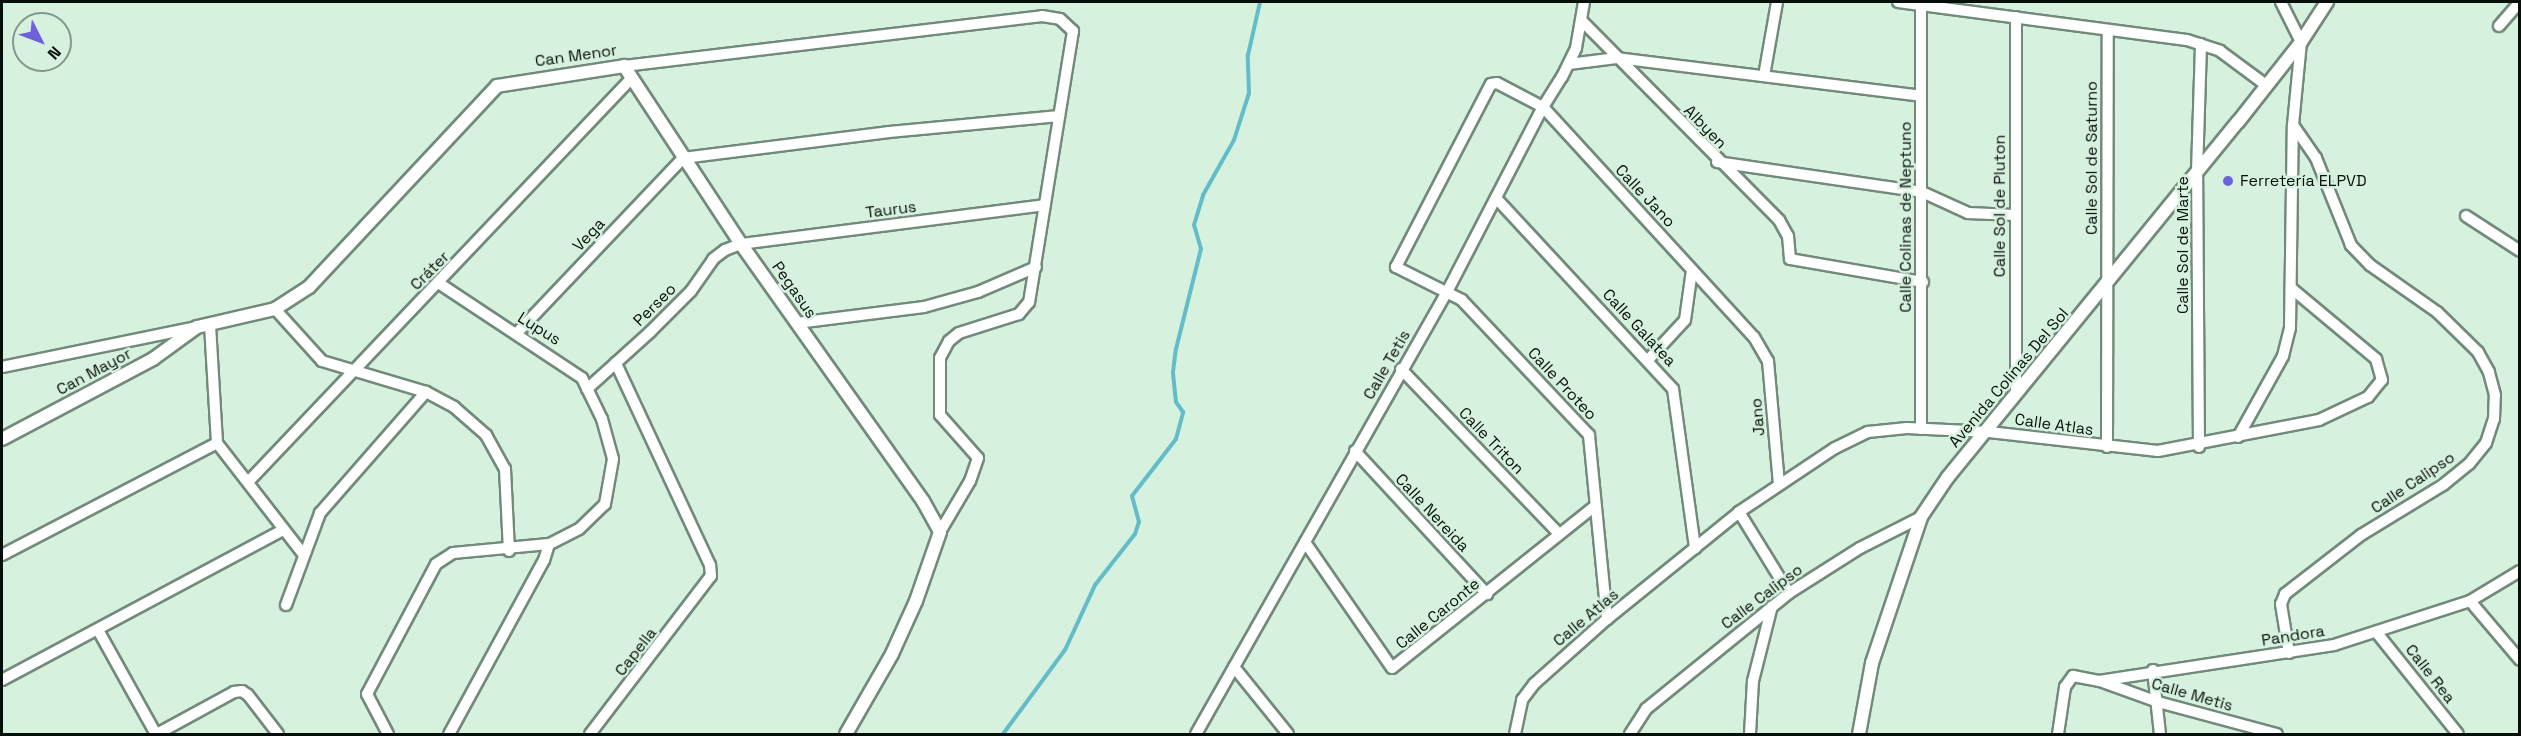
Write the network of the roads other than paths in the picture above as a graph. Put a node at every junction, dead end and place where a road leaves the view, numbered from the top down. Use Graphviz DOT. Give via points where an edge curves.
graph roads {
  1 [pos="1584,2"];
  2 [pos="1777,2"];
  3 [pos="1898,2"];
  4 [pos="2282,2"];
  5 [pos="2327,2"];
  6 [pos="2520,2"];
  7 [pos="1921,5"];
  8 [pos="2016,17"];
  9 [pos="1583,22"];
  10 [pos="2499,26"];
  11 [pos="2108,31"];
  12 [pos="2301,42"];
  13 [pos="2201,44"];
  14 [pos="1617,58"];
  15 [pos="1569,64"];
  16 [pos="624,66"];
  17 [pos="1764,76"];
  18 [pos="630,80"];
  19 [pos="2266,85"];
  20 [pos="1920,96"];
  21 [pos="1543,107"];
  22 [pos="1059,116"];
  23 [pos="2293,125"];
  24 [pos="684,158"];
  25 [pos="1717,162"];
  26 [pos="2197,172"];
  27 [pos="1922,192"];
  28 [pos="1496,198"];
  29 [pos="1045,205"];
  30 [pos="2015,215"];
  31 [pos="2466,216"];
  32 [pos="741,244"];
  33 [pos="2520,250"];
  34 [pos="1036,267"];
  35 [pos="1396,267"];
  36 [pos="1692,270"];
  37 [pos="1923,282"];
  38 [pos="440,284"];
  39 [pos="2108,285"];
  40 [pos="2291,288"];
  41 [pos="1448,290"];
  42 [pos="275,309"];
  43 [pos="797,323"];
  44 [pos="204,326"];
  45 [pos="517,333"];
  46 [pos="1762,348"];
  47 [pos="1648,360"];
  48 [pos="616,363"];
  49 [pos="2,367"];
  50 [pos="1401,369"];
  51 [pos="353,371"];
  52 [pos="587,388"];
  53 [pos="426,392"];
  54 [pos="2016,394"];
  55 [pos="1921,429"];
  56 [pos="1989,432"];
  57 [pos="2238,437"];
  58 [pos="2,439"];
  59 [pos="217,443"];
  60 [pos="2107,447"];
  61 [pos="2199,447"];
  62 [pos="1355,451"];
  63 [pos="249,481"];
  64 [pos="1779,485"];
  65 [pos="1595,506"];
  66 [pos="1739,512"];
  67 [pos="1921,517"];
  68 [pos="283,530"];
  69 [pos="940,532"];
  70 [pos="1558,533"];
  71 [pos="1305,542"];
  72 [pos="549,544"];
  73 [pos="1695,548"];
  74 [pos="509,551"];
  75 [pos="303,554"];
  76 [pos="2,555"];
  77 [pos="2520,571"];
  78 [pos="1789,593"];
  79 [pos="1487,594"];
  80 [pos="2469,601"];
  81 [pos="286,605"];
  82 [pos="1772,606"];
  83 [pos="1607,619"];
  84 [pos="98,630"];
  85 [pos="2378,633"];
  86 [pos="2289,653"];
  87 [pos="2518,655"];
  88 [pos="1234,667"];
  89 [pos="2153,670"];
  90 [pos="2,680"];
  91 [pos="2099,681"];
  92 [pos="2158,702"];
  93 [pos="156,735"];
  94 [pos="278,735"];
  95 [pos="388,735"];
  96 [pos="449,735"];
  97 [pos="590,735"];
  98 [pos="846,735"];
  99 [pos="1196,735"];
  100 [pos="1288,735"];
  101 [pos="1515,735"];
  102 [pos="1630,735"];
  103 [pos="1750,735"];
  104 [pos="1859,735"];
  105 [pos="2058,735"];
  106 [pos="2160,735"];
  107 [pos="2277,735"];
  108 [pos="2458,735"];
  1 -- 9 [label="street, Calle Tetis"];
  2 -- 17 [label="street"];
  3 -- 7 [label="street"];
  4 -- 12 [label="street"];
  5 -- 12 [label="street, Avenida Colinas Del Sol"];
  6 -- 10 [label="street"];
  7 -- 8 [label="street"];
  7 -- 20 [label="street, Calle Colinas de Neptuno"];
  8 -- 11 [label="street"];
  8 -- 30 [label="street, Calle Sol de Pluton"];
  9 -- 14 [label="street, Albyen"];
  9 -- 15 [label="street, Calle Tetis"];
  11 -- 13 [label="street"];
  11 -- 39 [label="street, Calle Sol de Saturno"];
  12 -- 19 [label="street, Avenida Colinas Del Sol"];
  12 -- 23 [label="street"];
  13 -- 19 [label="street" via="2240,63"];
  13 -- 26 [label="street, Calle Sol de Marte"];
  14 -- 15 [label="street"];
  14 -- 17 [label="street"];
  14 -- 25 [label="street, Albyen"];
  15 -- 21 [label="street, Calle Tetis"];
  16 -- 18 [label="street, Pegasus"];
  16 -- 22 [label="street, Can Menor" via="1053,16 1068,25 1074,40"];
  16 -- 42 [label="street, Can Menor" via="497,86 325,272"];
  17 -- 20 [label="street"];
  18 -- 24 [label="street, Pegasus"];
  18 -- 38 [label="street, Cráter"];
  19 -- 26 [label="street, Avenida Colinas Del Sol"];
  20 -- 27 [label="street, Calle Colinas de Neptuno"];
  21 -- 28 [label="street, Calle Tetis"];
  21 -- 35 [label="street, Calle Jano" via="1494,82"];
  21 -- 36 [label="street, Calle Jano"];
  22 -- 24 [label="street" via="889,132"];
  22 -- 29 [label="street"];
  23 -- 40 [label="street"];
  23 -- 86 [label="street, Calle Calipso" via="2316,158 2351,245 2370,265 2451,324 2478,352 2495,394 2494,418 2486,443 2469,464 2443,485 2361,535 2285,594 2281,604"];
  24 -- 32 [label="street, Pegasus"];
  24 -- 45 [label="street, Vega"];
  25 -- 27 [label="street"];
  25 -- 37 [label="street, Albyen" via="1785,228 1790,259"];
  26 -- 39 [label="street, Avenida Colinas Del Sol"];
  26 -- 61 [label="street, Calle Sol de Marte"];
  27 -- 30 [label="street" via="1968,213"];
  27 -- 37 [label="street, Calle Colinas de Neptuno"];
  28 -- 41 [label="street, Calle Tetis"];
  28 -- 47 [label="street, Calle Galatea"];
  29 -- 32 [label="street, Taurus"];
  29 -- 34 [label="street"];
  30 -- 54 [label="street, Calle Sol de Pluton"];
  31 -- 33 [label="street"];
  32 -- 43 [label="street, Pegasus"];
  32 -- 48 [label="street, Perseo" via="713,259 691,291"];
  34 -- 43 [label="street" via="978,292 924,307"];
  34 -- 69 [label="street" via="1025,309 959,333 949,340 940,358 940,415 978,458 970,481"];
  35 -- 41 [label="street, Calle Proteo"];
  36 -- 46 [label="street, Calle Jano"];
  36 -- 47 [label="street" via="1685,320"];
  37 -- 55 [label="street, Calle Colinas de Neptuno"];
  38 -- 45 [label="street, Lupus"];
  38 -- 51 [label="street, Cráter" via="391,328"];
  39 -- 54 [label="street, Avenida Colinas Del Sol"];
  39 -- 60 [label="street"];
  40 -- 57 [label="street" via="2289,342"];
  40 -- 57 [label="street, Calle Atlas" via="2376,359 2382,380 2368,397 2319,420"];
  41 -- 50 [label="street, Calle Tetis"];
  41 -- 65 [label="street, Calle Proteo" via="1462,300 1589,435"];
  42 -- 44 [label="street, Can Menor"];
  42 -- 51 [label="street" via="322,361"];
  43 -- 69 [label="street, Pegasus" via="923,501"];
  44 -- 49 [label="street"];
  44 -- 58 [label="street, Can Mayor" via="153,359"];
  44 -- 59 [label="street"];
  45 -- 52 [label="street, Lupus" via="582,378"];
  46 -- 64 [label="street, Jano" via="1768,361"];
  47 -- 73 [label="street, Calle Galatea" via="1668,381 1676,399"];
  48 -- 52 [label="street, Perseo"];
  48 -- 97 [label="street, Capella" via="710,565 711,576"];
  50 -- 62 [label="street, Calle Tetis"];
  50 -- 70 [label="street, Calle Triton"];
  51 -- 53 [label="street"];
  51 -- 63 [label="street, Cráter" via="332,398"];
  52 -- 72 [label="street, Lupus" via="602,419 613,459 605,504 579,529"];
  53 -- 74 [label="street" via="454,407 486,435 505,469"];
  53 -- 75 [label="street" via="341,485 320,513"];
  54 -- 56 [label="street, Avenida Colinas Del Sol"];
  55 -- 56 [label="street, Calle Atlas"];
  55 -- 64 [label="street, Calle Atlas" via="1868,432"];
  56 -- 60 [label="street, Calle Atlas"];
  56 -- 67 [label="street, Avenida Colinas Del Sol" via="1948,477"];
  57 -- 61 [label="street, Calle Atlas"];
  59 -- 63 [label="street"];
  59 -- 76 [label="street"];
  60 -- 61 [label="street, Calle Atlas" via="2158,451"];
  62 -- 71 [label="street, Calle Tetis"];
  62 -- 79 [label="street, Calle Nereida"];
  63 -- 68 [label="street"];
  64 -- 66 [label="street, Calle Atlas"];
  65 -- 70 [label="street, Calle Caronte"];
  65 -- 83 [label="street, Calle Proteo"];
  66 -- 73 [label="street, Calle Atlas"];
  66 -- 78 [label="street"];
  67 -- 78 [label="street, Calle Calipso" via="1860,548"];
  67 -- 104 [label="street, Avenida Colinas Del Sol" via="1872,663"];
  68 -- 75 [label="street"];
  68 -- 84 [label="street"];
  69 -- 98 [label="street" via="892,654"];
  70 -- 79 [label="street, Calle Caronte"];
  71 -- 79 [label="street, Calle Caronte" via="1392,668"];
  71 -- 88 [label="street, Calle Tetis"];
  72 -- 74 [label="street, Lupus"];
  72 -- 96 [label="street"];
  73 -- 83 [label="street, Calle Atlas"];
  74 -- 95 [label="street, Lupus" via="453,553 443,557 427,575 367,694"];
  75 -- 81 [label="street"];
  77 -- 80 [label="street, Pandora"];
  78 -- 82 [label="street, Calle Calipso"];
  80 -- 85 [label="street, Pandora"];
  80 -- 87 [label="street"];
  82 -- 102 [label="street, Calle Calipso" via="1664,694 1635,722"];
  82 -- 103 [label="street" via="1753,681"];
  83 -- 101 [label="street, Calle Atlas" via="1534,684 1522,700"];
  84 -- 90 [label="street"];
  84 -- 93 [label="street"];
  85 -- 86 [label="street, Pandora"];
  85 -- 108 [label="street, Calle Rea"];
  86 -- 89 [label="street, Pandora"];
  88 -- 99 [label="street, Calle Tetis"];
  88 -- 100 [label="street"];
  89 -- 91 [label="street, Pandora"];
  89 -- 92 [label="street"];
  91 -- 92 [label="street, Calle Metis"];
  91 -- 105 [label="street, Pandora" via="2073,676 2065,687"];
  92 -- 106 [label="street"];
  92 -- 107 [label="street, Calle Metis"];
  93 -- 94 [label="street" via="242,691"];
}
